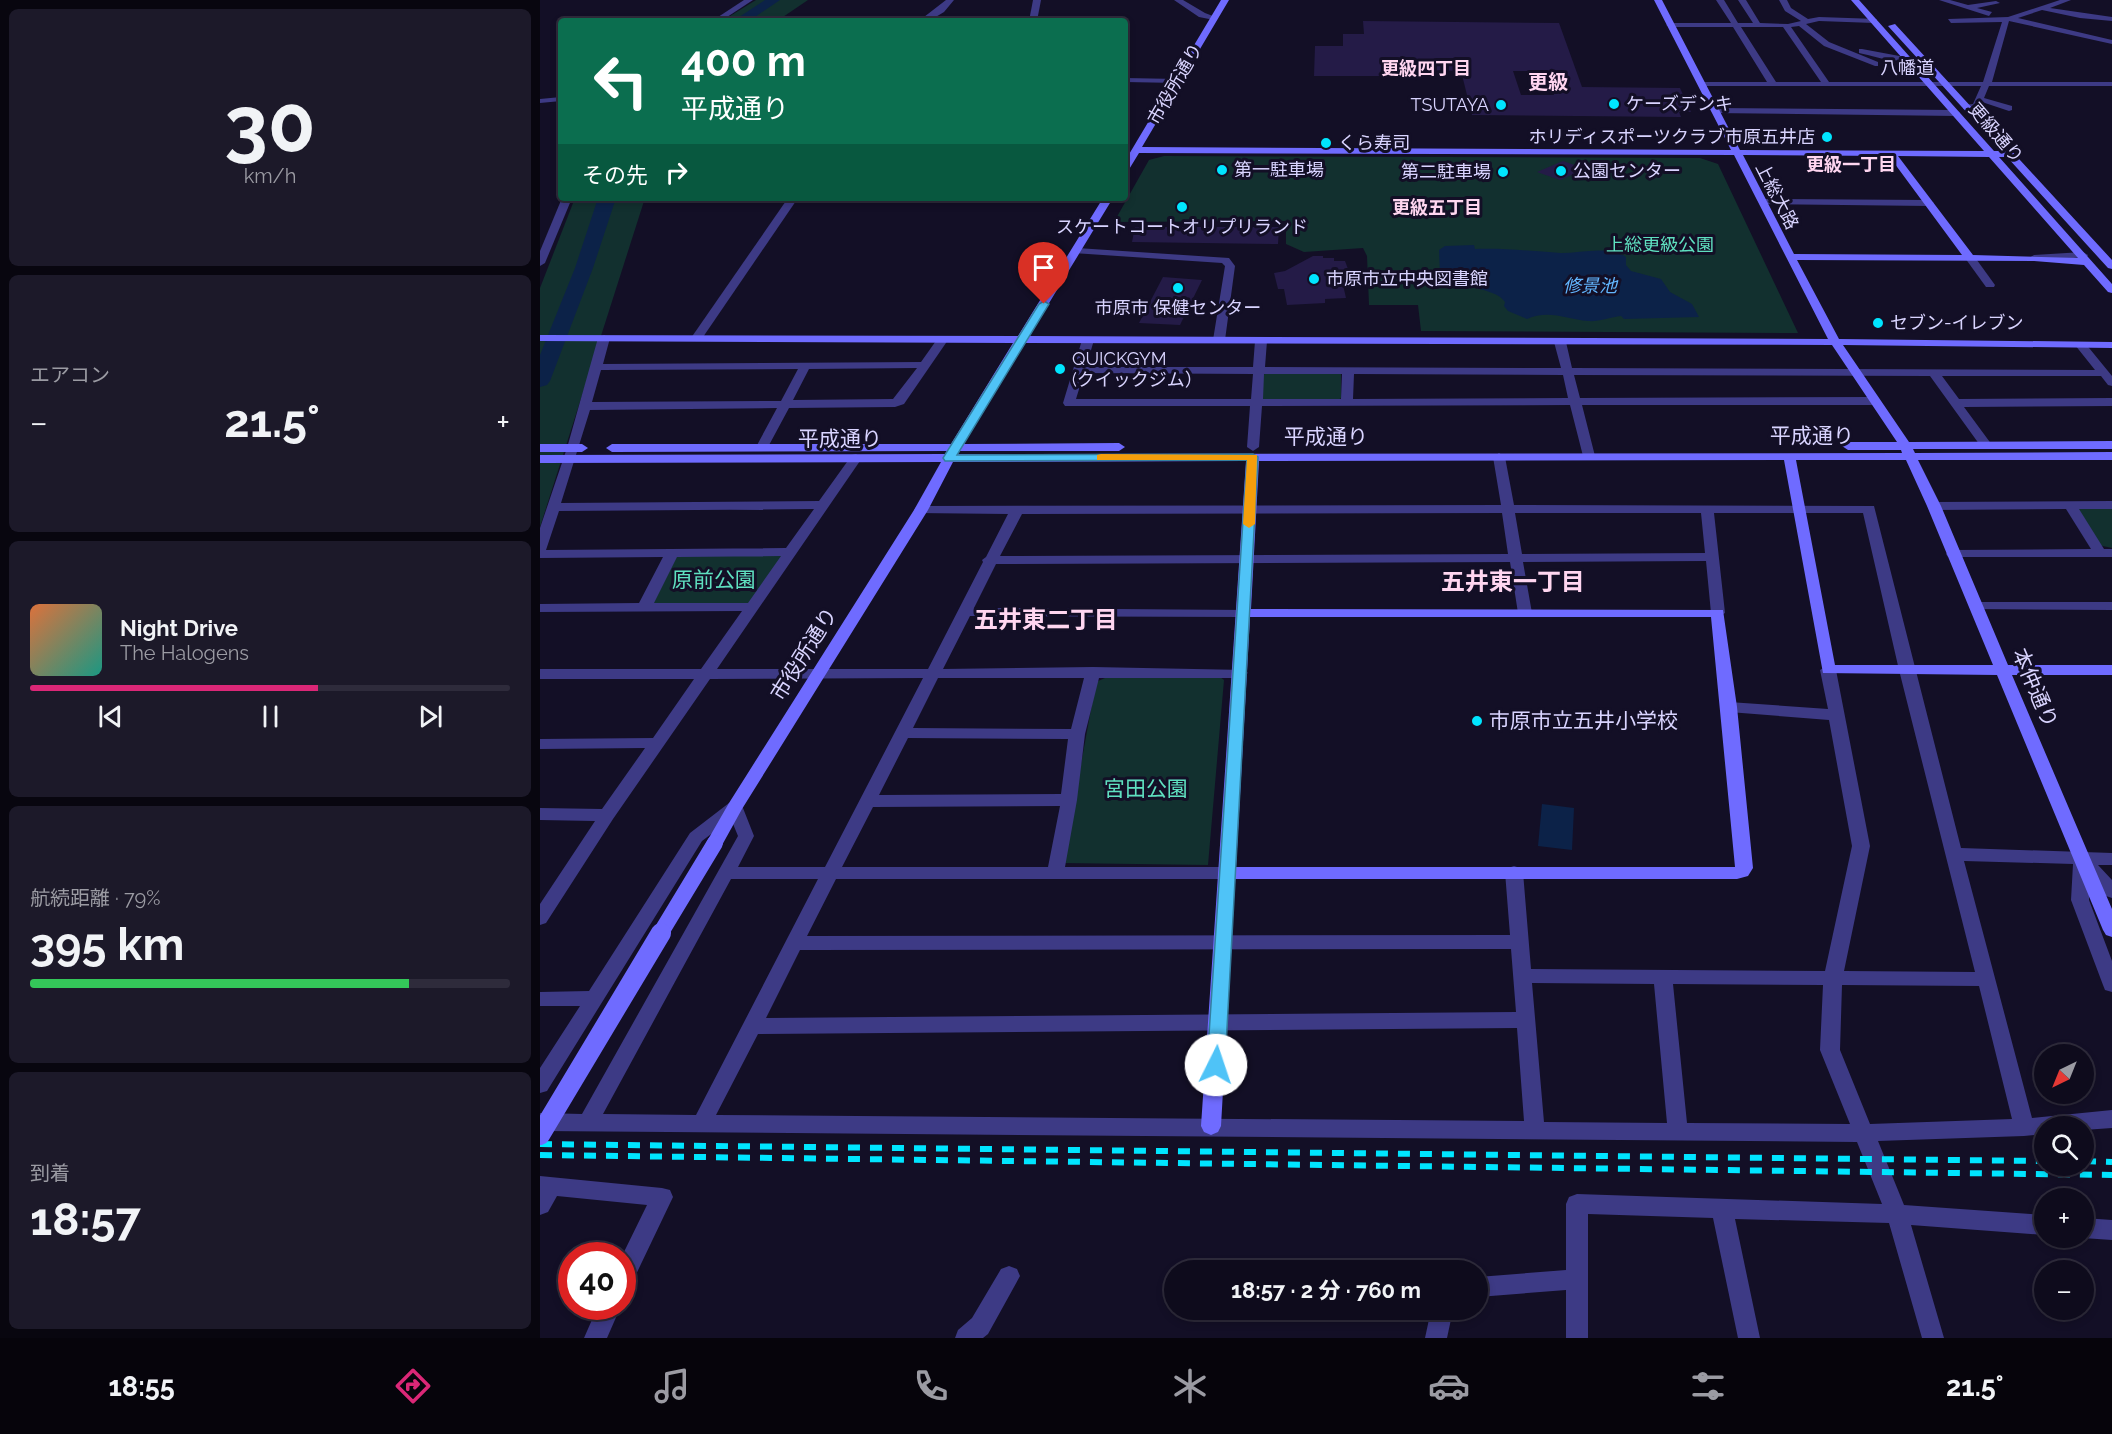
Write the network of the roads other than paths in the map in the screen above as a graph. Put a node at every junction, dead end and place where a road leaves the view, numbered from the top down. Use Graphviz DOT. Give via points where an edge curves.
graph roads {
  1 [pos="749,0"];
  2 [pos="950,0"];
  3 [pos="1038,0"];
  4 [pos="1178,0"];
  5 [pos="1225,0"];
  6 [pos="1658,0"];
  7 [pos="1720,0"];
  8 [pos="1742,0"];
  9 [pos="1783,0"];
  10 [pos="1855,0"];
  11 [pos="1868,0"];
  12 [pos="1962,0"];
  13 [pos="2067,0"];
  14 [pos="1946,2"];
  15 [pos="1996,3"];
  16 [pos="1967,8"];
  17 [pos="2041,8"];
  18 [pos="721,18"];
  19 [pos="928,18"];
  20 [pos="1033,18"];
  21 [pos="1214,18"];
  22 [pos="2006,19"];
  23 [pos="2112,19"];
  24 [pos="1874,21"];
  25 [pos="1951,21"];
  26 [pos="1804,22"];
  27 [pos="1670,25"];
  28 [pos="1736,25"];
  29 [pos="1758,25"];
  30 [pos="1787,27"];
  31 [pos="2111,40"];
  32 [pos="1841,51"];
  33 [pos="1906,58"];
  34 [pos="1875,64"];
  35 [pos="1128,80"];
  36 [pos="1178,81"];
  37 [pos="1987,83"];
  38 [pos="1701,84"];
  39 [pos="1773,84"];
  40 [pos="1827,84"];
  41 [pos="1930,84"];
  42 [pos="1945,84"];
  43 [pos="2112,84"];
  44 [pos="558,99"];
  45 [pos="1980,99"];
  46 [pos="540,101"];
  47 [pos="1966,107"];
  48 [pos="2009,108"];
  49 [pos="1715,111"];
  50 [pos="1956,113"];
  51 [pos="1136,150"];
  52 [pos="1737,153"];
  53 [pos="1993,154"];
  54 [pos="2010,154"];
  55 [pos="1893,155"];
  56 [pos="1128,164"];
  57 [pos="566,201"];
  58 [pos="791,201"];
  59 [pos="1106,201"];
  60 [pos="1762,202"];
  61 [pos="1929,203"];
  62 [pos="1077,251"];
  63 [pos="1790,257"];
  64 [pos="1970,258"];
  65 [pos="2085,259"];
  66 [pos="540,263"];
  67 [pos="2112,266"];
  68 [pos="1990,285"];
  69 [pos="2112,290"];
  70 [pos="540,338"];
  71 [pos="604,338"];
  72 [pos="697,338"];
  73 [pos="942,340"];
  74 [pos="1022,340"];
  75 [pos="1088,340"];
  76 [pos="1219,340"];
  77 [pos="1261,341"];
  78 [pos="1560,342"];
  79 [pos="1834,342"];
  80 [pos="2081,345"];
  81 [pos="2112,345"];
  82 [pos="923,365"];
  83 [pos="595,366"];
  84 [pos="805,366"];
  85 [pos="1079,370"];
  86 [pos="1259,370"];
  87 [pos="1348,370"];
  88 [pos="1568,370"];
  89 [pos="1854,371"];
  90 [pos="1933,372"];
  91 [pos="2104,373"];
  92 [pos="2112,382"];
  93 [pos="1874,401"];
  94 [pos="1576,402"];
  95 [pos="2112,402"];
  96 [pos="1256,403"];
  97 [pos="1347,403"];
  98 [pos="1956,403"];
  99 [pos="785,404"];
  100 [pos="584,406"];
  101 [pos="1986,445"];
  102 [pos="2112,445"];
  103 [pos="762,447"];
  104 [pos="540,448"];
  105 [pos="1253,452"];
  106 [pos="1588,452"];
  107 [pos="571,453"];
  108 [pos="952,453"];
  109 [pos="549,455"];
  110 [pos="1789,456"];
  111 [pos="1910,456"];
  112 [pos="2112,456"];
  113 [pos="1499,457"];
  114 [pos="856,458"];
  115 [pos="824,505"];
  116 [pos="2070,505"];
  117 [pos="2112,505"];
  118 [pos="1934,506"];
  119 [pos="554,507"];
  120 [pos="1797,508"];
  121 [pos="1508,509"];
  122 [pos="1707,509"];
  123 [pos="921,510"];
  124 [pos="1017,510"];
  125 [pos="1250,510"];
  126 [pos="540,548"];
  127 [pos="790,552"];
  128 [pos="2106,553"];
  129 [pos="540,554"];
  130 [pos="672,554"];
  131 [pos="1953,554"];
  132 [pos="1712,557"];
  133 [pos="1247,559"];
  134 [pos="1516,559"];
  135 [pos="989,560"];
  136 [pos="1976,606"];
  137 [pos="2112,606"];
  138 [pos="540,608"];
  139 [pos="644,608"];
  140 [pos="751,608"];
  141 [pos="963,612"];
  142 [pos="1243,613"];
  143 [pos="1525,613"];
  144 [pos="1718,613"];
  145 [pos="1828,669"];
  146 [pos="1907,670"];
  147 [pos="2002,670"];
  148 [pos="2112,670"];
  149 [pos="1093,672"];
  150 [pos="707,673"];
  151 [pos="819,673"];
  152 [pos="932,673"];
  153 [pos="1240,673"];
  154 [pos="540,674"];
  155 [pos="1730,707"];
  156 [pos="1836,715"];
  157 [pos="901,733"];
  158 [pos="1077,734"];
  159 [pos="658,743"];
  160 [pos="540,744"];
  161 [pos="1069,800"];
  162 [pos="866,801"];
  163 [pos="735,807"];
  164 [pos="540,814"];
  165 [pos="607,815"];
  166 [pos="1954,854"];
  167 [pos="2082,859"];
  168 [pos="2112,860"];
  169 [pos="1514,872"];
  170 [pos="728,873"];
  171 [pos="830,873"];
  172 [pos="1055,873"];
  173 [pos="1228,873"];
  174 [pos="2112,891"];
  175 [pos="540,918"];
  176 [pos="2112,930"];
  177 [pos="1520,942"];
  178 [pos="794,944"];
  179 [pos="1223,944"];
  180 [pos="1523,976"];
  181 [pos="1663,977"];
  182 [pos="1833,979"];
  183 [pos="1985,979"];
  184 [pos="2112,985"];
  185 [pos="596,998"];
  186 [pos="540,999"];
  187 [pos="1526,1020"];
  188 [pos="1218,1024"];
  189 [pos="752,1026"];
  190 [pos="540,1085"];
  191 [pos="2112,1119"];
  192 [pos="540,1122"];
  193 [pos="588,1122"];
  194 [pos="702,1123"];
  195 [pos="1211,1126"];
  196 [pos="2024,1127"];
  197 [pos="1534,1130"];
  198 [pos="1678,1131"];
  199 [pos="1864,1133"];
  200 [pos="540,1135"];
  201 [pos="546,1185"];
  202 [pos="540,1206"];
  203 [pos="1722,1208"];
  204 [pos="1897,1214"];
  205 [pos="2034,1224"];
  206 [pos="2094,1229"];
  207 [pos="2112,1230"];
  208 [pos="636,1251"];
  209 [pos="1009,1276"];
  210 [pos="1578,1279"];
  211 [pos="1488,1286"];
  212 [pos="603,1320"];
  213 [pos="1440,1320"];
  214 [pos="595,1338"];
  215 [pos="966,1338"];
  216 [pos="1436,1338"];
  217 [pos="1577,1338"];
  218 [pos="1749,1338"];
  219 [pos="1933,1338"];
  1 -- 18 [label="street"];
  2 -- 19 [label="street"];
  3 -- 20 [label="street"];
  4 -- 21 [label="street"];
  5 -- 21 [label="street, 市役所通り"];
  6 -- 27 [label="street, 上総大路"];
  7 -- 28 [label="street"];
  8 -- 29 [label="street"];
  9 -- 26 [label="street"];
  10 -- 24 [label="street, 更級通り"];
  11 -- 42 [label="street, 更級通り"];
  12 -- 14 [label="street"];
  13 -- 17 [label="street"];
  14 -- 16 [label="street"];
  15 -- 16 [label="street"];
  16 -- 22 [label="street"];
  17 -- 22 [label="street"];
  17 -- 23 [label="street"];
  21 -- 36 [label="street, 市役所通り"];
  22 -- 25 [label="street"];
  22 -- 31 [label="street"];
  22 -- 37 [label="street"];
  24 -- 26 [label="street"];
  24 -- 33 [label="street, 更級通り"];
  26 -- 30 [label="street"];
  26 -- 32 [label="street" via="1815,37"];
  27 -- 28 [label="street"];
  27 -- 38 [label="street, 上総大路"];
  28 -- 29 [label="street"];
  28 -- 39 [label="street"];
  29 -- 30 [label="street"];
  30 -- 40 [label="street"];
  32 -- 33 [label="street"];
  32 -- 34 [label="street"];
  33 -- 41 [label="street, 更級通り"];
  35 -- 36 [label="street"];
  36 -- 51 [label="street, 市役所通り"];
  37 -- 42 [label="street, 八幡道"];
  37 -- 43 [label="street, 八幡道"];
  37 -- 45 [label="street"];
  38 -- 39 [label="street, 八幡道"];
  38 -- 49 [label="street, 上総大路"];
  39 -- 40 [label="street, 八幡道"];
  40 -- 41 [label="street, 八幡道"];
  41 -- 42 [label="street, 八幡道"];
  41 -- 50 [label="street, 更級通り"];
  42 -- 47 [label="street, 更級通り"];
  44 -- 46 [label="street"];
  45 -- 47 [label="street" via="1976,106"];
  45 -- 48 [label="street"];
  47 -- 54 [label="street, 更級通り"];
  49 -- 50 [label="street"];
  49 -- 52 [label="street, 上総大路"];
  50 -- 53 [label="street, 更級通り"];
  51 -- 52 [label="street"];
  51 -- 56 [label="street, 市役所通り"];
  52 -- 55 [label="street"];
  52 -- 60 [label="street, 上総大路"];
  53 -- 54 [label="street"];
  53 -- 55 [label="street"];
  53 -- 65 [label="street, 更級通り"];
  54 -- 67 [label="street, 更級通り"];
  55 -- 61 [label="street"];
  57 -- 66 [label="street"];
  58 -- 72 [label="street"];
  59 -- 62 [label="street, 市役所通り"];
  60 -- 61 [label="street"];
  60 -- 63 [label="street, 上総大路"];
  61 -- 64 [label="street"];
  62 -- 74 [label="street, 市役所通り"];
  62 -- 76 [label="street" via="1225,260 1230,266"];
  63 -- 64 [label="street"];
  63 -- 79 [label="street, 上総大路"];
  64 -- 65 [label="street"];
  64 -- 68 [label="street"];
  65 -- 69 [label="street, 更級通り"];
  70 -- 71 [label="street"];
  71 -- 72 [label="street"];
  71 -- 83 [label="street"];
  72 -- 73 [label="street"];
  73 -- 74 [label="street"];
  73 -- 82 [label="street"];
  74 -- 75 [label="street"];
  74 -- 108 [label="street, 市役所通り"];
  75 -- 76 [label="street"];
  75 -- 85 [label="street"];
  76 -- 77 [label="street"];
  77 -- 78 [label="street"];
  77 -- 86 [label="street"];
  78 -- 79 [label="street"];
  78 -- 88 [label="street"];
  79 -- 80 [label="street"];
  79 -- 89 [label="street, 上総大路"];
  80 -- 81 [label="street"];
  80 -- 91 [label="street"];
  82 -- 84 [label="street"];
  82 -- 99 [label="street" via="895,403"];
  83 -- 84 [label="street"];
  83 -- 100 [label="street"];
  84 -- 99 [label="street"];
  85 -- 86 [label="street"];
  85 -- 96 [label="street" via="1069,403"];
  86 -- 87 [label="street"];
  86 -- 96 [label="street"];
  87 -- 88 [label="street"];
  87 -- 97 [label="street"];
  88 -- 89 [label="street"];
  88 -- 94 [label="street"];
  89 -- 90 [label="street"];
  89 -- 93 [label="street, 上総大路"];
  90 -- 91 [label="street"];
  90 -- 98 [label="street"];
  91 -- 92 [label="street"];
  93 -- 94 [label="street"];
  93 -- 111 [label="street, 本仲通り"];
  94 -- 97 [label="street"];
  94 -- 106 [label="street"];
  95 -- 98 [label="street"];
  96 -- 97 [label="street"];
  96 -- 105 [label="street"];
  98 -- 101 [label="street"];
  99 -- 100 [label="street"];
  99 -- 103 [label="street"];
  100 -- 107 [label="street"];
  101 -- 102 [label="street, 平成通り"];
  101 -- 111 [label="street, 平成通り"];
  103 -- 107 [label="street, 平成通り"];
  103 -- 108 [label="street, 平成通り"];
  104 -- 109 [label="street, 平成通り"];
  105 -- 106 [label="street, 平成通り"];
  105 -- 108 [label="street, 平成通り"];
  105 -- 113 [label="street, 平成通り"];
  105 -- 125 [label="street"];
  106 -- 110 [label="street, 平成通り"];
  106 -- 111 [label="street, 平成通り"];
  106 -- 113 [label="street, 平成通り"];
  107 -- 109 [label="street, 平成通り"];
  107 -- 114 [label="street, 平成通り"];
  107 -- 119 [label="street"];
  108 -- 114 [label="street, 平成通り"];
  108 -- 123 [label="street, 市役所通り"];
  110 -- 111 [label="street, 平成通り"];
  110 -- 120 [label="street"];
  111 -- 112 [label="street, 平成通り"];
  111 -- 118 [label="street, 本仲通り"];
  113 -- 121 [label="street"];
  114 -- 115 [label="street"];
  115 -- 119 [label="street"];
  115 -- 127 [label="street"];
  116 -- 117 [label="street"];
  116 -- 118 [label="street"];
  116 -- 128 [label="street"];
  118 -- 131 [label="street, 本仲通り"];
  119 -- 126 [label="street"];
  120 -- 122 [label="street"];
  120 -- 145 [label="street"];
  120 -- 146 [label="street" via="1869,509"];
  121 -- 122 [label="street"];
  121 -- 125 [label="street"];
  121 -- 134 [label="street"];
  122 -- 132 [label="street"];
  123 -- 124 [label="street"];
  123 -- 151 [label="street, 市役所通り"];
  124 -- 125 [label="street"];
  124 -- 135 [label="street"];
  125 -- 133 [label="street"];
  127 -- 130 [label="street"];
  127 -- 140 [label="street"];
  128 -- 131 [label="street"];
  129 -- 130 [label="street"];
  130 -- 139 [label="street"];
  131 -- 136 [label="street, 本仲通り"];
  132 -- 134 [label="street"];
  132 -- 144 [label="street"];
  133 -- 134 [label="street"];
  133 -- 135 [label="street"];
  133 -- 142 [label="street"];
  134 -- 143 [label="street"];
  135 -- 141 [label="street"];
  136 -- 137 [label="street"];
  136 -- 147 [label="street, 本仲通り"];
  138 -- 139 [label="street"];
  139 -- 140 [label="street"];
  140 -- 150 [label="street"];
  141 -- 142 [label="street"];
  141 -- 152 [label="street"];
  142 -- 143 [label="street"];
  142 -- 153 [label="street"];
  143 -- 144 [label="street"];
  144 -- 155 [label="street"];
  145 -- 146 [label="street"];
  145 -- 156 [label="street"];
  146 -- 147 [label="street"];
  146 -- 166 [label="street"];
  147 -- 148 [label="street"];
  147 -- 167 [label="street, 本仲通り"];
  149 -- 152 [label="street"];
  149 -- 153 [label="street"];
  149 -- 158 [label="street"];
  150 -- 151 [label="street"];
  150 -- 154 [label="street"];
  150 -- 159 [label="street"];
  151 -- 152 [label="street"];
  151 -- 163 [label="street, 市役所通り"];
  152 -- 157 [label="street"];
  153 -- 173 [label="street"];
  155 -- 156 [label="street"];
  155 -- 169 [label="street" via="1742,872"];
  156 -- 182 [label="street" via="1861,846"];
  157 -- 158 [label="street"];
  157 -- 162 [label="street"];
  158 -- 161 [label="street"];
  159 -- 160 [label="street"];
  159 -- 165 [label="street"];
  161 -- 162 [label="street"];
  161 -- 172 [label="street"];
  162 -- 171 [label="street"];
  163 -- 170 [label="street" via="746,836"];
  163 -- 185 [label="street" via="696,837"];
  163 -- 200 [label="street, 市役所通り, bridge"];
  164 -- 165 [label="street"];
  165 -- 175 [label="street"];
  166 -- 167 [label="street"];
  166 -- 183 [label="street"];
  167 -- 168 [label="street"];
  167 -- 174 [label="street"];
  167 -- 176 [label="street, 本仲通り"];
  167 -- 184 [label="street" via="2080,900"];
  169 -- 173 [label="street"];
  169 -- 177 [label="street"];
  170 -- 171 [label="street"];
  170 -- 193 [label="street"];
  171 -- 172 [label="street"];
  171 -- 178 [label="street"];
  172 -- 173 [label="street"];
  173 -- 179 [label="street"];
  177 -- 179 [label="street"];
  177 -- 180 [label="street"];
  178 -- 179 [label="street"];
  178 -- 189 [label="street"];
  179 -- 188 [label="street"];
  180 -- 181 [label="street"];
  180 -- 187 [label="street"];
  181 -- 182 [label="street"];
  181 -- 198 [label="street"];
  182 -- 183 [label="street"];
  182 -- 199 [label="street" via="1830,1050"];
  183 -- 196 [label="street"];
  185 -- 186 [label="street"];
  185 -- 190 [label="street"];
  187 -- 188 [label="street"];
  187 -- 197 [label="street"];
  188 -- 189 [label="street"];
  188 -- 195 [label="street"];
  189 -- 194 [label="street"];
  191 -- 196 [label="street"];
  192 -- 193 [label="street"];
  193 -- 194 [label="street"];
  194 -- 195 [label="street"];
  195 -- 197 [label="street"];
  196 -- 199 [label="street"];
  197 -- 198 [label="street"];
  198 -- 199 [label="street"];
  199 -- 204 [label="street"];
  201 -- 202 [label="street"];
  201 -- 208 [label="street" via="662,1197"];
  203 -- 204 [label="street"];
  203 -- 210 [label="street" via="1577,1204"];
  203 -- 218 [label="street"];
  204 -- 205 [label="street"];
  204 -- 219 [label="street"];
  206 -- 207 [label="street"];
  209 -- 215 [label="street" via="980,1326"];
  210 -- 211 [label="street"];
  210 -- 217 [label="street"];
  212 -- 214 [label="street"];
  213 -- 216 [label="street"];
}
